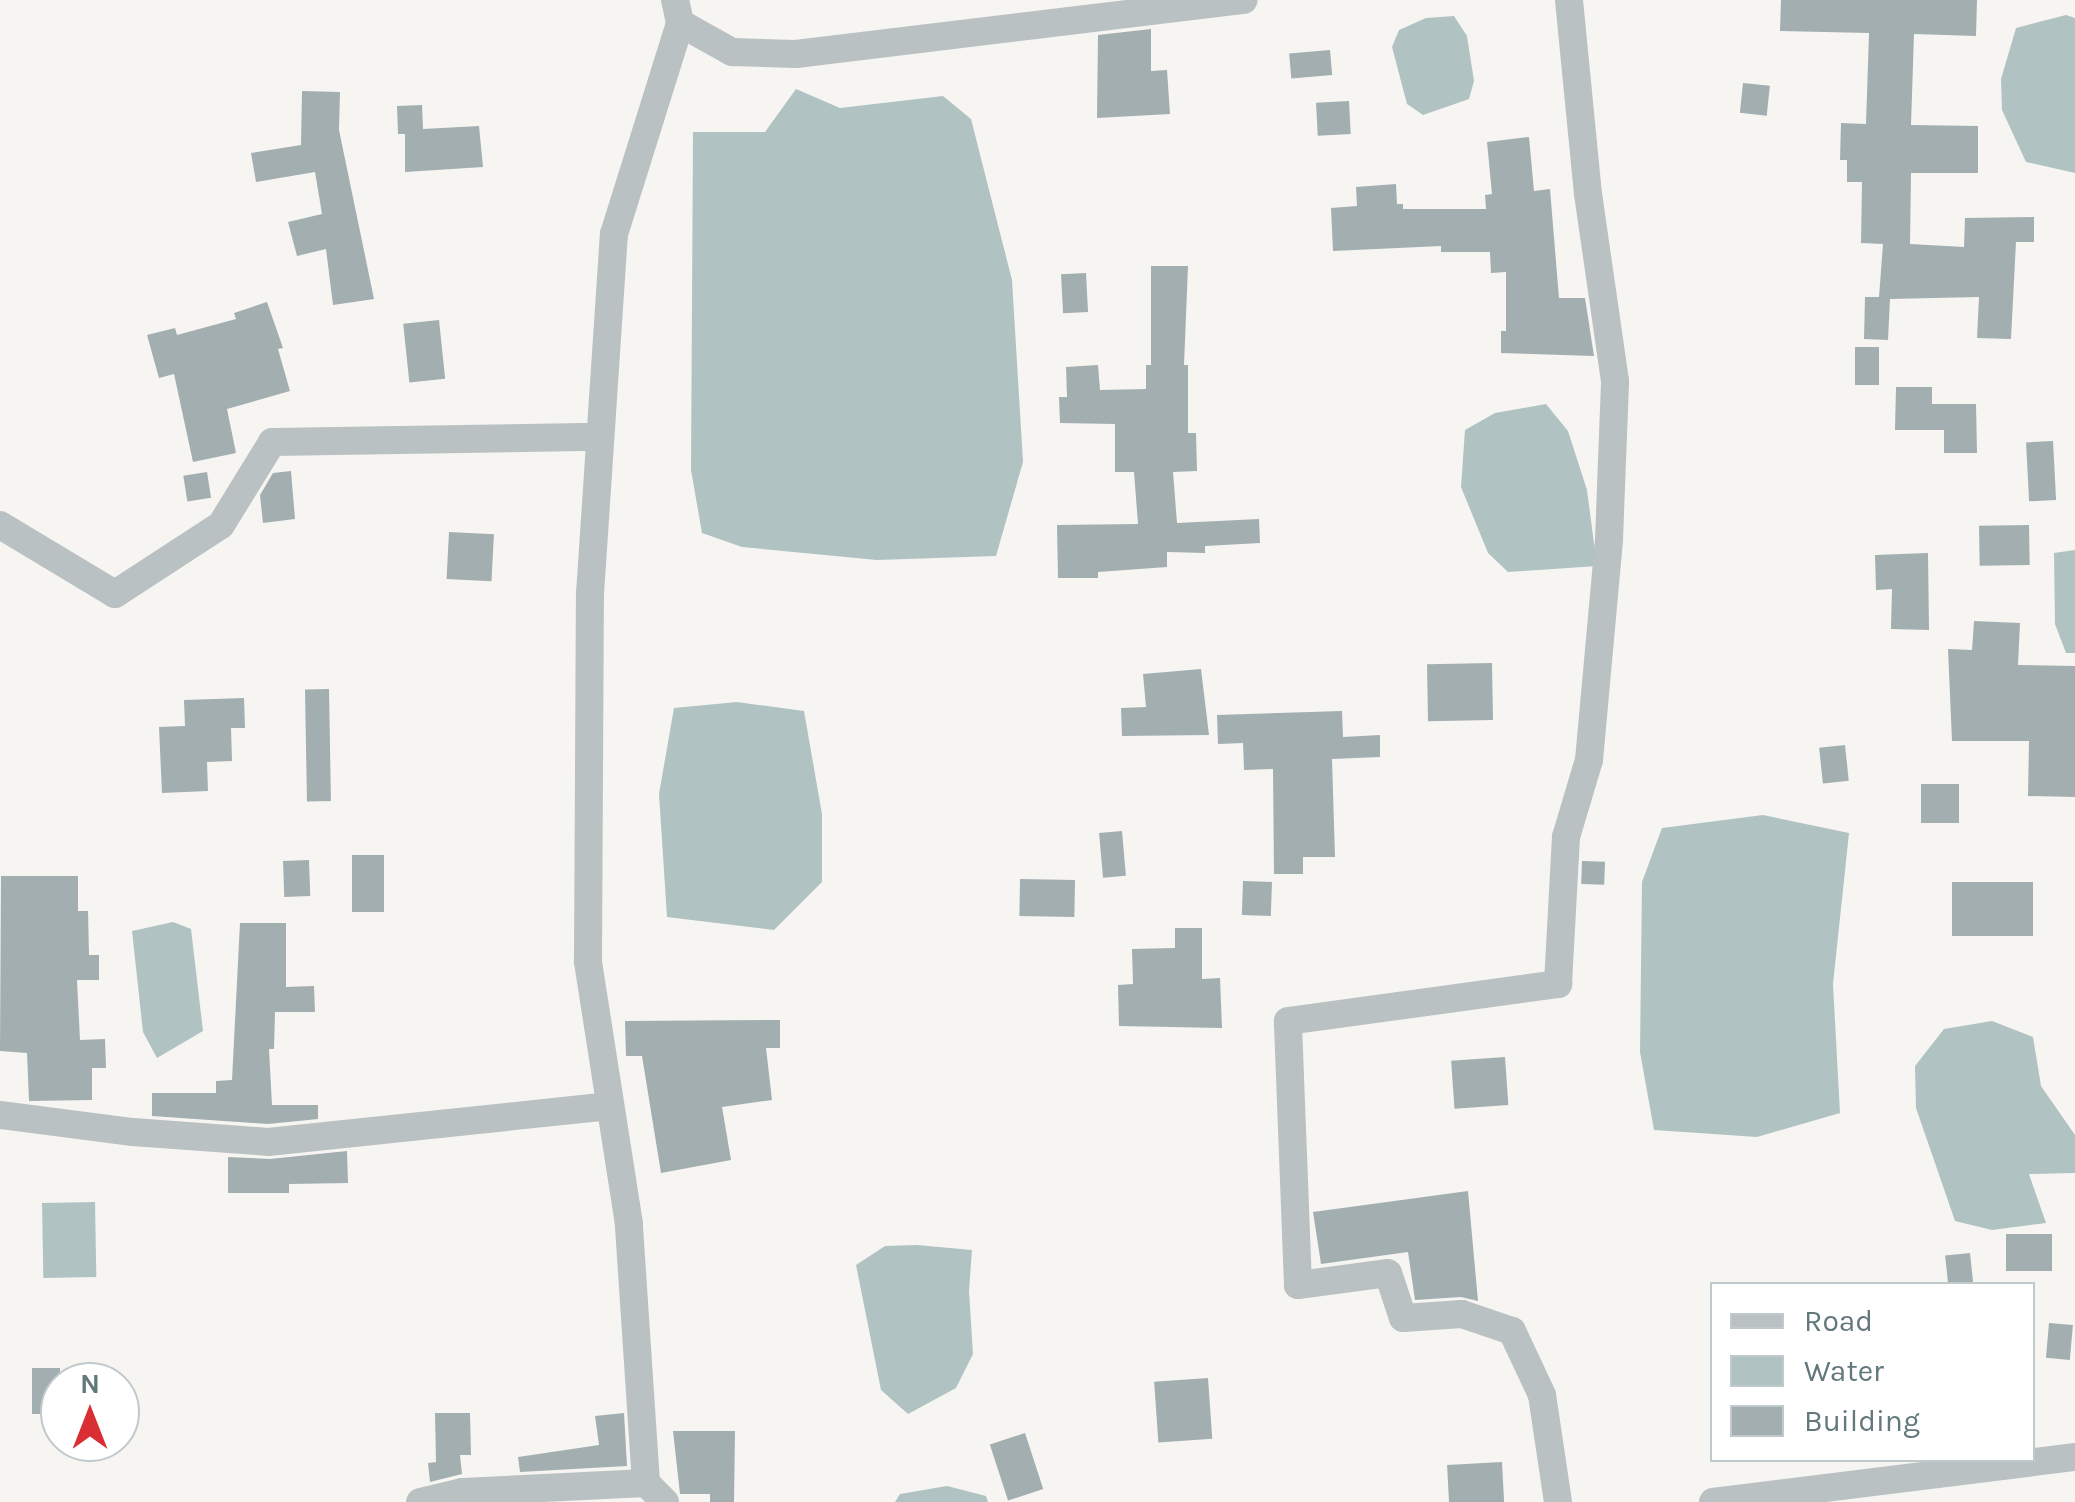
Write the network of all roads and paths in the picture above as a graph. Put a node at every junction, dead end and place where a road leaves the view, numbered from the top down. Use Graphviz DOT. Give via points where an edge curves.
graph roads {
  1 [pos="1244,0"];
  2 [pos="1570,0"];
  3 [pos="677,12"];
  4 [pos="600,437"];
  5 [pos="0,526"];
  6 [pos="610,1106"];
  7 [pos="0,1115"];
  8 [pos="2075,1457"];
  9 [pos="2035,1462"];
  10 [pos="2035,1462"];
  11 [pos="656,1493"];
  12 [pos="420,1502"];
  13 [pos="1558,1502"];
  14 [pos="1713,1502"];
  1 -- 3 [label="street" via="796,54 732,52"];
  2 -- 13 [label="street" via="1615,381 1589,760 1566,837 1558,984 1288,1022 1298,1285 1388,1274 1404,1318 1462,1314 1512,1331 1542,1395"];
  3 -- 4 [label="street" via="614,234"];
  4 -- 5 [label="street" via="272,442 221,524 116,594"];
  4 -- 6 [label="street" via="590,594 588,961"];
  6 -- 7 [label="street" via="268,1142"];
  6 -- 11 [label="street"];
  8 -- 10 [label="street"];
  9 -- 14 [label="street"];
  11 -- 12 [label="street" via="462,1492"];
}
